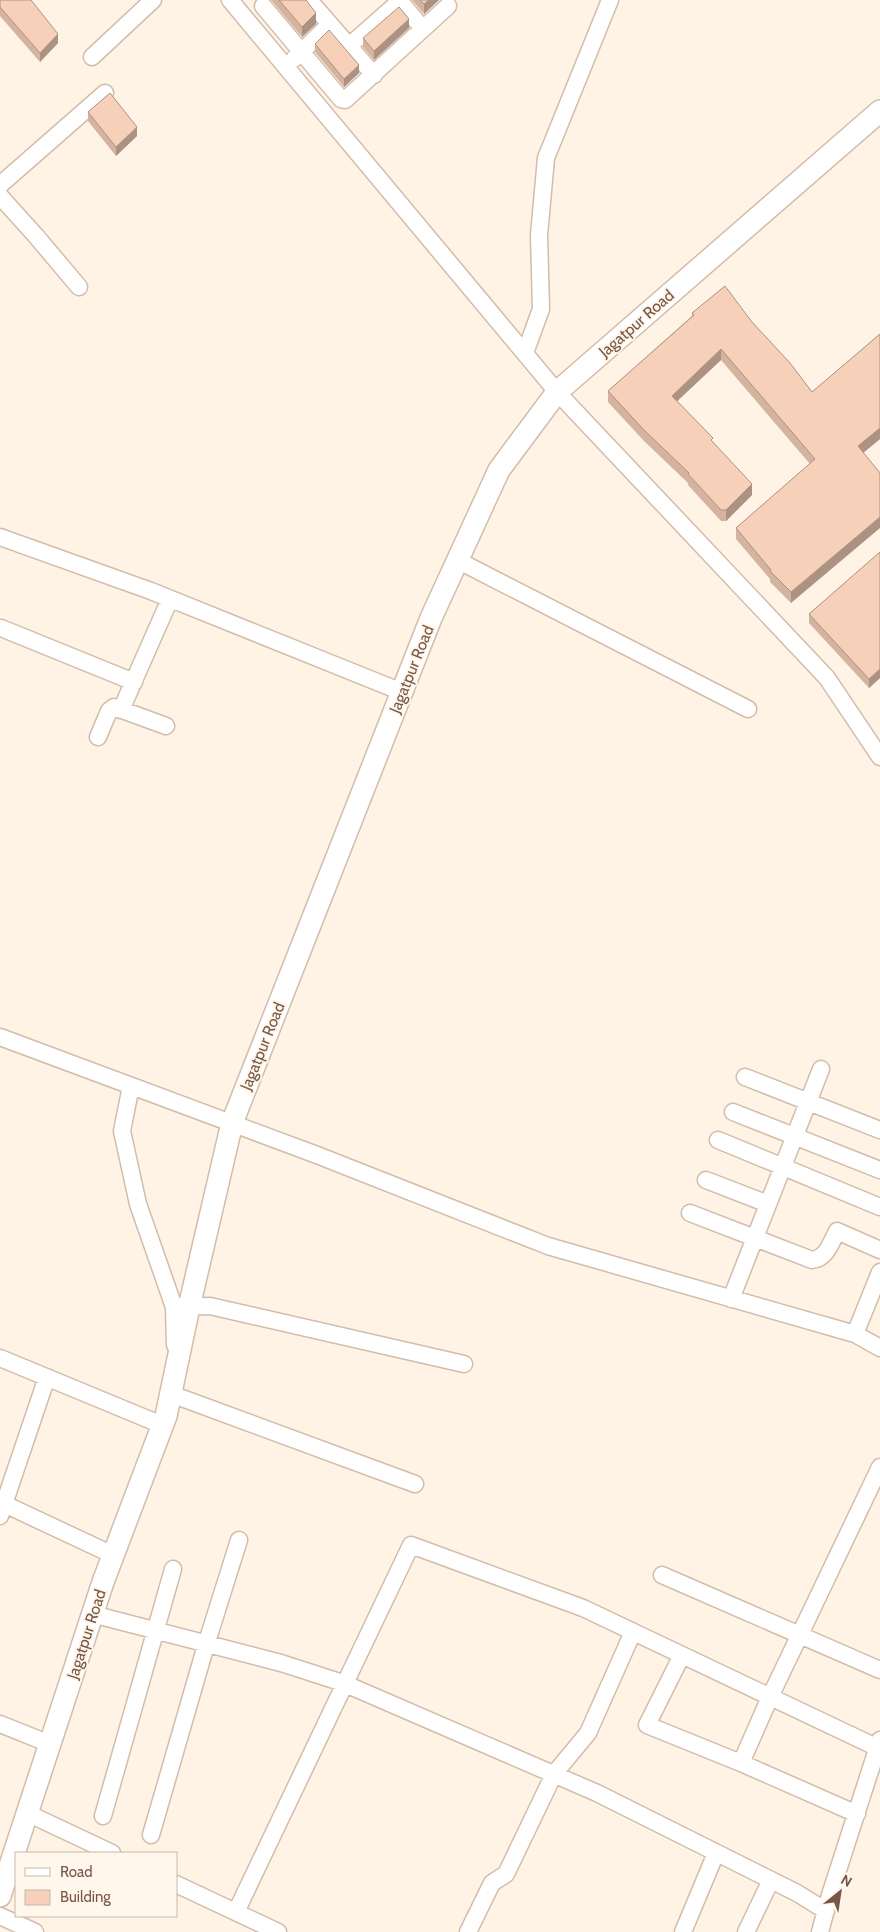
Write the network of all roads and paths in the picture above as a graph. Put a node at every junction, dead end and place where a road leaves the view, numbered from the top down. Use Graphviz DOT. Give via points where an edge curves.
graph roads {
  1 [pos="153,0"];
  2 [pos="230,0"];
  3 [pos="400,0"];
  4 [pos="610,0"];
  5 [pos="315,2"];
  6 [pos="263,6"];
  7 [pos="448,6"];
  8 [pos="330,24"];
  9 [pos="423,29"];
  10 [pos="349,46"];
  11 [pos="302,51"];
  12 [pos="92,57"];
  13 [pos="285,66"];
  14 [pos="374,75"];
  15 [pos="105,92"];
  16 [pos="880,111"];
  17 [pos="0,185"];
  18 [pos="0,196"];
  19 [pos="79,287"];
  20 [pos="525,354"];
  21 [pos="557,392"];
  22 [pos="0,537"];
  23 [pos="457,560"];
  24 [pos="170,599"];
  25 [pos="1,628"];
  26 [pos="134,682"];
  27 [pos="402,692"];
  28 [pos="748,709"];
  29 [pos="121,710"];
  30 [pos="166,726"];
  31 [pos="98,737"];
  32 [pos="880,757"];
  33 [pos="0,1038"];
  34 [pos="821,1069"];
  35 [pos="745,1077"];
  36 [pos="131,1086"];
  37 [pos="808,1102"];
  38 [pos="733,1112"];
  39 [pos="232,1123"];
  40 [pos="880,1130"];
  41 [pos="794,1136"];
  42 [pos="718,1140"];
  43 [pos="783,1166"];
  44 [pos="880,1170"];
  45 [pos="706,1180"];
  46 [pos="768,1204"];
  47 [pos="880,1207"];
  48 [pos="690,1213"];
  49 [pos="756,1238"];
  50 [pos="880,1250"];
  51 [pos="880,1272"];
  52 [pos="877,1289"];
  53 [pos="731,1299"];
  54 [pos="182,1307"];
  55 [pos="855,1334"];
  56 [pos="880,1348"];
  57 [pos="0,1358"];
  58 [pos="464,1364"];
  59 [pos="47,1377"];
  60 [pos="171,1394"];
  61 [pos="162,1425"];
  62 [pos="880,1467"];
  63 [pos="415,1484"];
  64 [pos="1,1508"];
  65 [pos="239,1540"];
  66 [pos="113,1555"];
  67 [pos="173,1569"];
  68 [pos="662,1575"];
  69 [pos="92,1614"];
  70 [pos="155,1630"];
  71 [pos="633,1632"];
  72 [pos="800,1634"];
  73 [pos="206,1644"];
  74 [pos="682,1655"];
  75 [pos="880,1670"];
  76 [pos="343,1683"];
  77 [pos="770,1697"];
  78 [pos="0,1724"];
  79 [pos="50,1744"];
  80 [pos="879,1744"];
  81 [pos="741,1763"];
  82 [pos="554,1774"];
  83 [pos="27,1813"];
  84 [pos="857,1814"];
  85 [pos="103,1816"];
  86 [pos="151,1835"];
  87 [pos="110,1852"];
  88 [pos="716,1853"];
  89 [pos="771,1880"];
  90 [pos="178,1885"];
  91 [pos="0,1896"];
  92 [pos="826,1911"];
  93 [pos="236,1912"];
  94 [pos="0,1916"];
  95 [pos="34,1932"];
  96 [pos="278,1932"];
  97 [pos="468,1932"];
  98 [pos="683,1932"];
  99 [pos="746,1932"];
  100 [pos="820,1932"];
  1 -- 12 [label="street"];
  2 -- 13 [label="street"];
  3 -- 9 [label="street"];
  3 -- 10 [label="street"];
  4 -- 20 [label="street" via="546,158 539,235 541,309"];
  5 -- 8 [label="street"];
  6 -- 11 [label="street"];
  7 -- 9 [label="street"];
  8 -- 10 [label="street"];
  8 -- 11 [label="street"];
  9 -- 14 [label="street"];
  10 -- 14 [label="street"];
  11 -- 13 [label="street"];
  11 -- 14 [label="street" via="341,99 345,100"];
  13 -- 20 [label="street"];
  15 -- 17 [label="street"];
  16 -- 21 [label="street, Jagatpur Road"];
  18 -- 19 [label="street"];
  20 -- 21 [label="street"];
  21 -- 23 [label="street, Jagatpur Road" via="499,470"];
  21 -- 32 [label="street" via="827,678"];
  22 -- 24 [label="street"];
  23 -- 27 [label="street, Jagatpur Road"];
  23 -- 28 [label="street"];
  24 -- 26 [label="street"];
  24 -- 27 [label="street"];
  25 -- 26 [label="street"];
  26 -- 29 [label="street"];
  27 -- 39 [label="street, Jagatpur Road"];
  29 -- 30 [label="street"];
  29 -- 31 [label="street" via="114,708 109,711"];
  33 -- 36 [label="street"];
  34 -- 37 [label="street"];
  35 -- 37 [label="street"];
  36 -- 39 [label="street"];
  36 -- 54 [label="street" via="122,1131 138,1204"];
  37 -- 40 [label="street"];
  37 -- 41 [label="street"];
  38 -- 41 [label="street"];
  39 -- 53 [label="street" via="548,1246"];
  39 -- 54 [label="street, Jagatpur Road"];
  41 -- 43 [label="street"];
  41 -- 44 [label="street"];
  42 -- 43 [label="street"];
  43 -- 46 [label="street"];
  43 -- 47 [label="street"];
  45 -- 46 [label="street"];
  46 -- 49 [label="street"];
  48 -- 49 [label="street"];
  49 -- 50 [label="street" via="812,1260 819,1260 837,1231"];
  49 -- 53 [label="street"];
  51 -- 52 [label="street"];
  52 -- 55 [label="street"];
  53 -- 55 [label="street"];
  54 -- 58 [label="street" via="210,1306"];
  54 -- 60 [label="street, Jagatpur Road"];
  55 -- 56 [label="street"];
  57 -- 59 [label="street"];
  59 -- 61 [label="street"];
  59 -- 64 [label="street"];
  60 -- 61 [label="street, Jagatpur Road"];
  60 -- 63 [label="street"];
  61 -- 66 [label="street, Jagatpur Road"];
  62 -- 72 [label="street"];
  64 -- 66 [label="street"];
  65 -- 73 [label="street"];
  66 -- 69 [label="street, Jagatpur Road"];
  67 -- 70 [label="street"];
  68 -- 72 [label="street"];
  69 -- 70 [label="street"];
  69 -- 79 [label="street, Jagatpur Road"];
  70 -- 73 [label="street"];
  70 -- 85 [label="street"];
  71 -- 74 [label="street"];
  71 -- 76 [label="street" via="583,1608 410,1545"];
  71 -- 82 [label="street" via="588,1732"];
  72 -- 75 [label="street"];
  72 -- 77 [label="street"];
  73 -- 76 [label="street"];
  73 -- 86 [label="street"];
  74 -- 77 [label="street"];
  74 -- 81 [label="street" via="647,1725"];
  76 -- 82 [label="street"];
  76 -- 93 [label="street"];
  77 -- 80 [label="street"];
  77 -- 81 [label="street"];
  78 -- 79 [label="street"];
  79 -- 83 [label="street, Jagatpur Road"];
  80 -- 84 [label="street"];
  81 -- 84 [label="street"];
  82 -- 88 [label="street"];
  82 -- 97 [label="street" via="506,1874 492,1883"];
  83 -- 87 [label="street"];
  83 -- 91 [label="street, Jagatpur Road"];
  84 -- 92 [label="street"];
  88 -- 89 [label="street"];
  88 -- 98 [label="street"];
  89 -- 92 [label="street"];
  89 -- 99 [label="street"];
  90 -- 93 [label="street"];
  92 -- 100 [label="street"];
  93 -- 96 [label="street"];
  94 -- 95 [label="street"];
}
